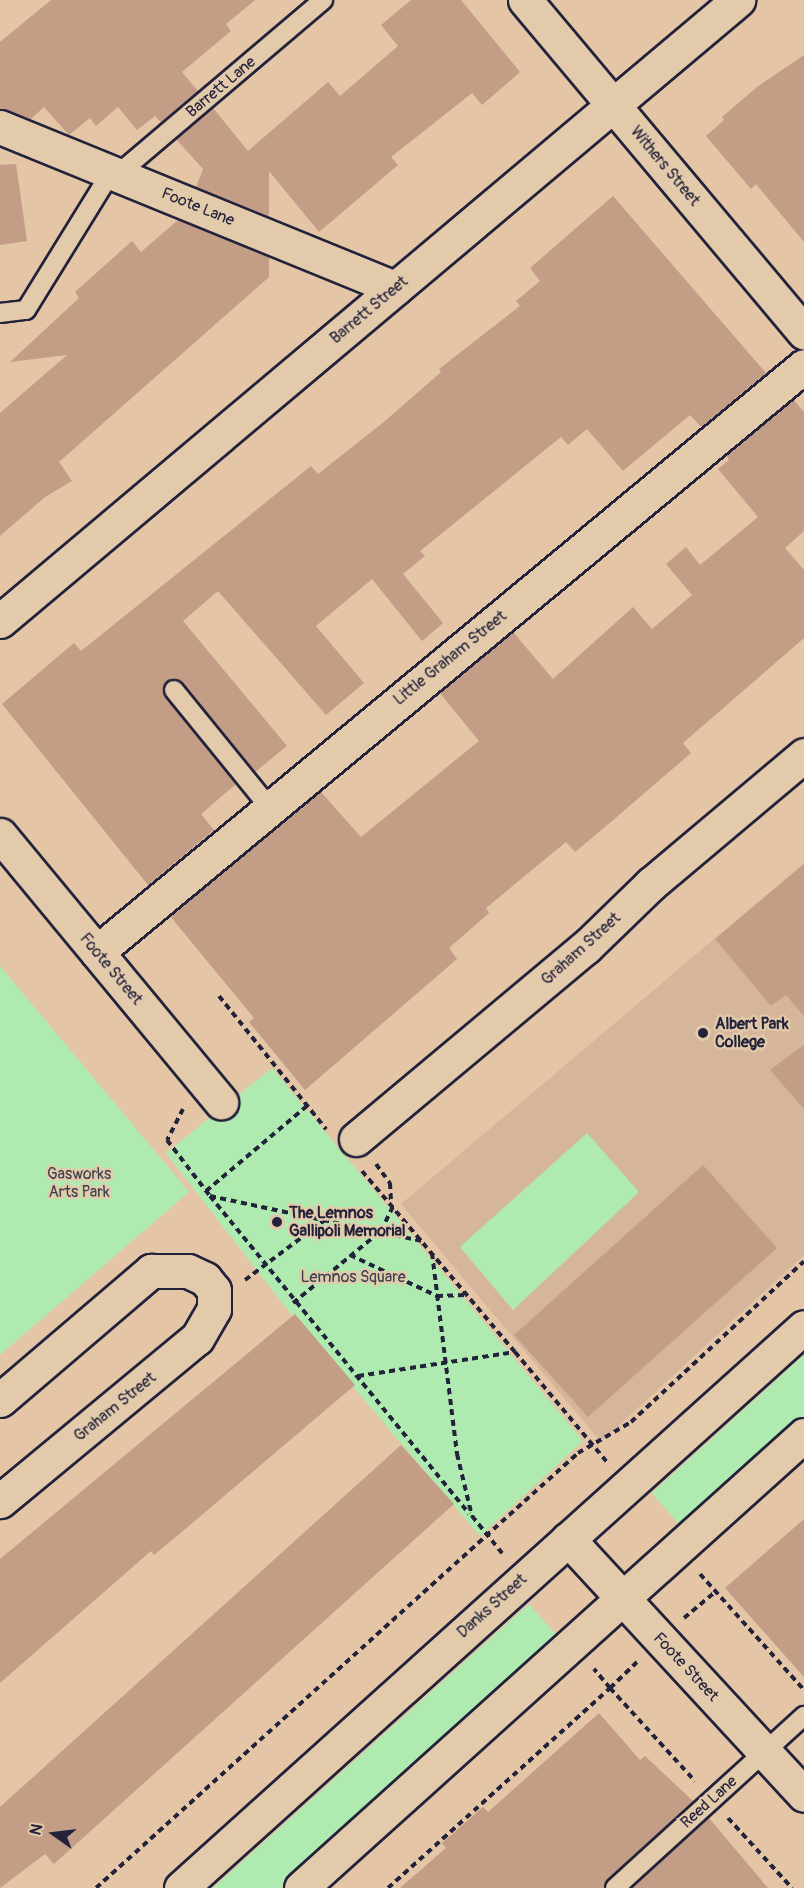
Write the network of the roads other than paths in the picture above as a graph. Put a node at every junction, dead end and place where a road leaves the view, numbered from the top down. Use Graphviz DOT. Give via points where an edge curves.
graph roads {
  1 [pos="323,0"];
  2 [pos="525,0"];
  3 [pos="738,0"];
  4 [pos="614,105"];
  5 [pos="0,127"];
  6 [pos="115,173"];
  7 [pos="394,288"];
  8 [pos="0,313"];
  9 [pos="804,333"];
  10 [pos="804,366"];
  11 [pos="0,621"];
  12 [pos="174,690"];
  13 [pos="804,755"];
  14 [pos="269,807"];
  15 [pos="0,835"];
  16 [pos="97,952"];
  17 [pos="221,1102"];
  18 [pos="348,1147"];
  19 [pos="804,1327"];
  20 [pos="0,1400"];
  21 [pos="804,1435"];
  22 [pos="0,1501"];
  23 [pos="568,1539"];
  24 [pos="622,1598"];
  25 [pos="804,1716"];
  26 [pos="765,1751"];
  27 [pos="804,1795"];
  28 [pos="182,1888"];
  29 [pos="301,1888"];
  30 [pos="615,1888"];
  1 -- 6 [label="lane, Barrett Lane"];
  2 -- 4 [label="street, Withers Street"];
  3 -- 4 [label="street, Barrett Street"];
  4 -- 7 [label="street, Barrett Street"];
  4 -- 9 [label="street, Withers Street"];
  5 -- 6 [label="street, Foote Lane"];
  6 -- 7 [label="street, Foote Lane"];
  6 -- 8 [label="lane, Barrett Lane" via="26,310"];
  7 -- 11 [label="street, Barrett Street"];
  10 -- 14 [label="street, Little Graham Street"];
  12 -- 14 [label="lane"];
  13 -- 18 [label="street, Graham Street" via="651,884 586,947"];
  14 -- 16 [label="street, Little Graham Street"];
  15 -- 16 [label="street, Foote Street"];
  16 -- 17 [label="street, Foote Street"];
  19 -- 23 [label="street, Danks Street"];
  20 -- 22 [label="street, Graham Street" via="151,1271 176,1269 197,1274 214,1290 211,1318 197,1338"];
  21 -- 24 [label="street"];
  23 -- 24 [label="street, Foote Street"];
  23 -- 28 [label="street, Danks Street"];
  24 -- 26 [label="street, Foote Street"];
  24 -- 29 [label="street"];
  25 -- 26 [label="lane, Reed Lane"];
  26 -- 27 [label="street, Foote Street"];
  26 -- 30 [label="lane, Reed Lane"];
}
